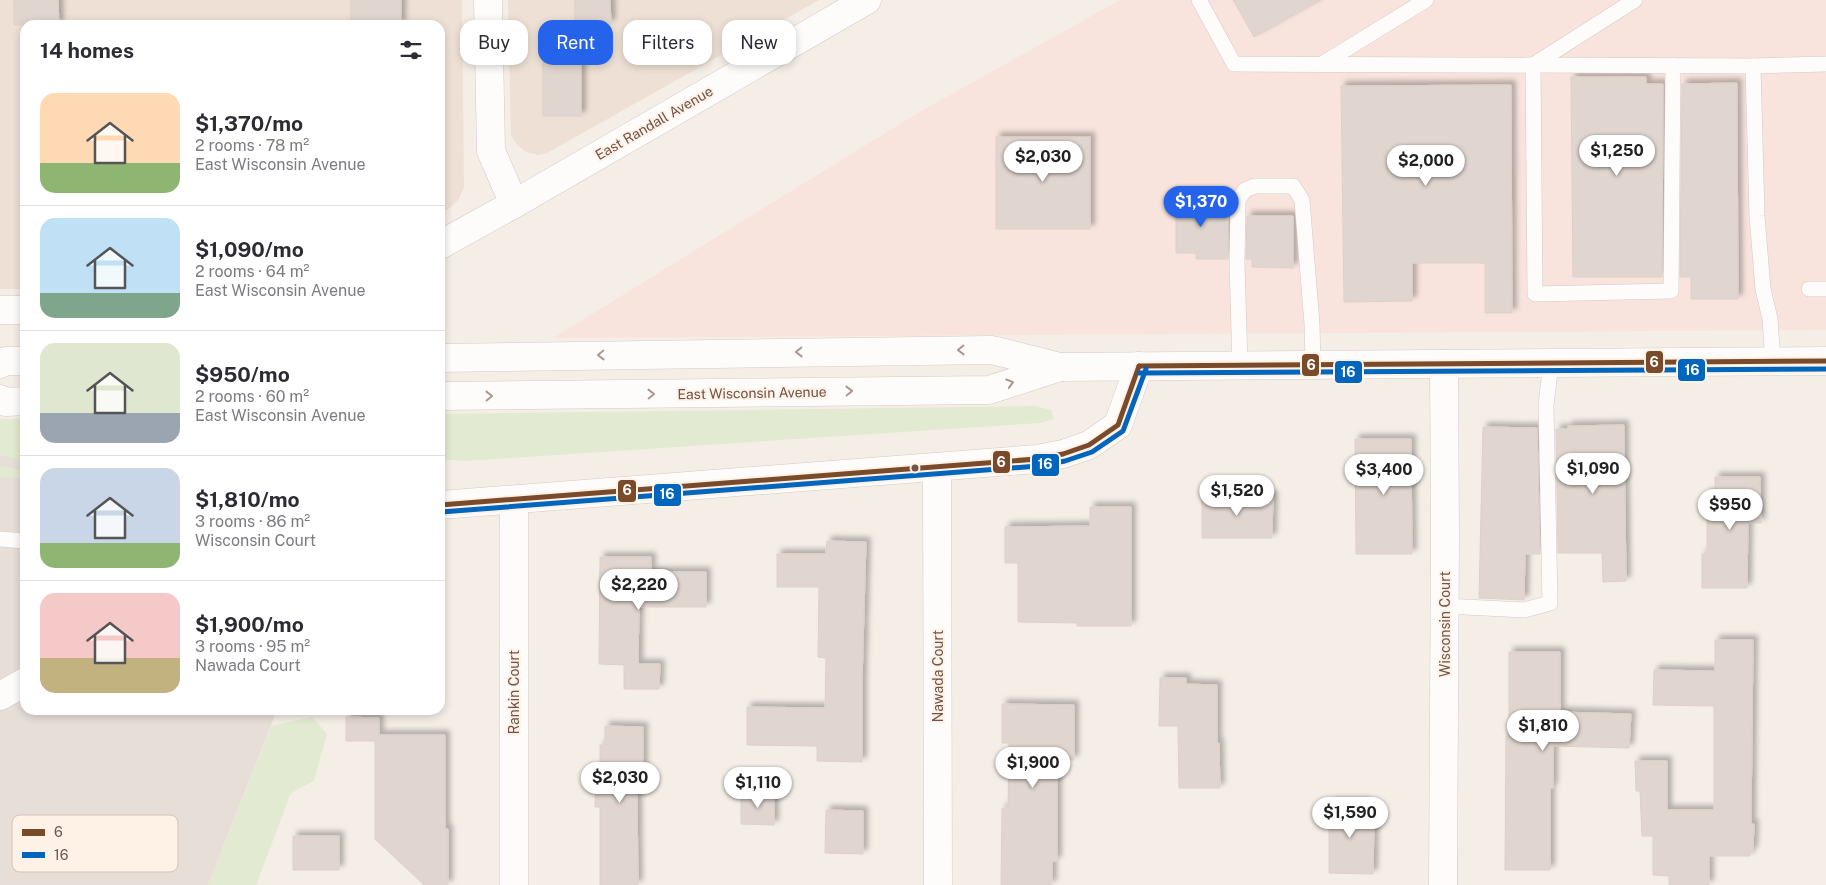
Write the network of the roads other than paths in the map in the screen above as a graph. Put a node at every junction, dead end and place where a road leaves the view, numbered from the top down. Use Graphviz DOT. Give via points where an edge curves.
graph roads {
  1 [pos="488,0"];
  2 [pos="867,0"];
  3 [pos="1199,0"];
  4 [pos="1426,0"];
  5 [pos="1635,0"];
  6 [pos="1322,64"];
  7 [pos="1826,64"];
  8 [pos="1533,65"];
  9 [pos="1673,65"];
  10 [pos="1752,66"];
  11 [pos="514,204"];
  12 [pos="445,242"];
  13 [pos="1809,289"];
  14 [pos="1826,289"];
  15 [pos="0,310"];
  16 [pos="20,310"];
  17 [pos="445,358"];
  18 [pos="20,361"];
  19 [pos="1826,361"];
  20 [pos="1773,362"];
  21 [pos="1551,363"];
  22 [pos="0,364"];
  23 [pos="1444,364"];
  24 [pos="1313,365"];
  25 [pos="1139,366"];
  26 [pos="1240,366"];
  27 [pos="1060,367"];
  28 [pos="445,396"];
  29 [pos="0,399"];
  30 [pos="20,401"];
  31 [pos="937,467"];
  32 [pos="514,500"];
  33 [pos="445,505"];
  34 [pos="0,539"];
  35 [pos="20,541"];
  36 [pos="1445,606"];
  37 [pos="20,685"];
  38 [pos="0,696"];
  39 [pos="514,885"];
  40 [pos="938,885"];
  41 [pos="1443,885"];
  1 -- 11 [label="street" via="491,151"];
  2 -- 11 [label="street, East Randall Avenue"];
  3 -- 6 [label="lane" via="1234,64"];
  4 -- 6 [label="lane"];
  5 -- 8 [label="lane"];
  6 -- 8 [label="lane"];
  7 -- 10 [label="lane"];
  8 -- 9 [label="lane"];
  8 -- 9 [label="lane" via="1535,294 1671,291"];
  9 -- 10 [label="lane"];
  10 -- 20 [label="lane" via="1762,289 1770,319"];
  11 -- 12 [label="street, East Randall Avenue"];
  13 -- 14 [label="lane"];
  15 -- 16 [label="street"];
  27 -- 17 [label="street, East Wisconsin Avenue, one-way" via="992,350"];
  18 -- 22 [label="street"];
  19 -- 20 [label="street, East Wisconsin Avenue"];
  20 -- 21 [label="street, East Wisconsin Avenue"];
  21 -- 23 [label="street, East Wisconsin Avenue"];
  21 -- 36 [label="lane" via="1546,405 1550,603 1524,610"];
  23 -- 24 [label="street, East Wisconsin Avenue"];
  23 -- 36 [label="street, Wisconsin Court"];
  24 -- 26 [label="street, East Wisconsin Avenue"];
  24 -- 26 [label="lane" via="1302,200 1293,186 1255,186 1245,190 1238,200"];
  25 -- 26 [label="street, East Wisconsin Avenue"];
  25 -- 27 [label="street, East Wisconsin Avenue"];
  25 -- 31 [label="street" via="1118,425 1089,445 1036,460"];
  28 -- 27 [label="street, East Wisconsin Avenue, one-way" via="989,390"];
  29 -- 30 [label="street"];
  31 -- 32 [label="street"];
  31 -- 40 [label="street, Nawada Court"];
  32 -- 33 [label="street"];
  32 -- 39 [label="street, Rankin Court"];
  34 -- 35 [label="lane"];
  36 -- 41 [label="street, Wisconsin Court"];
  37 -- 38 [label="street"];
}
